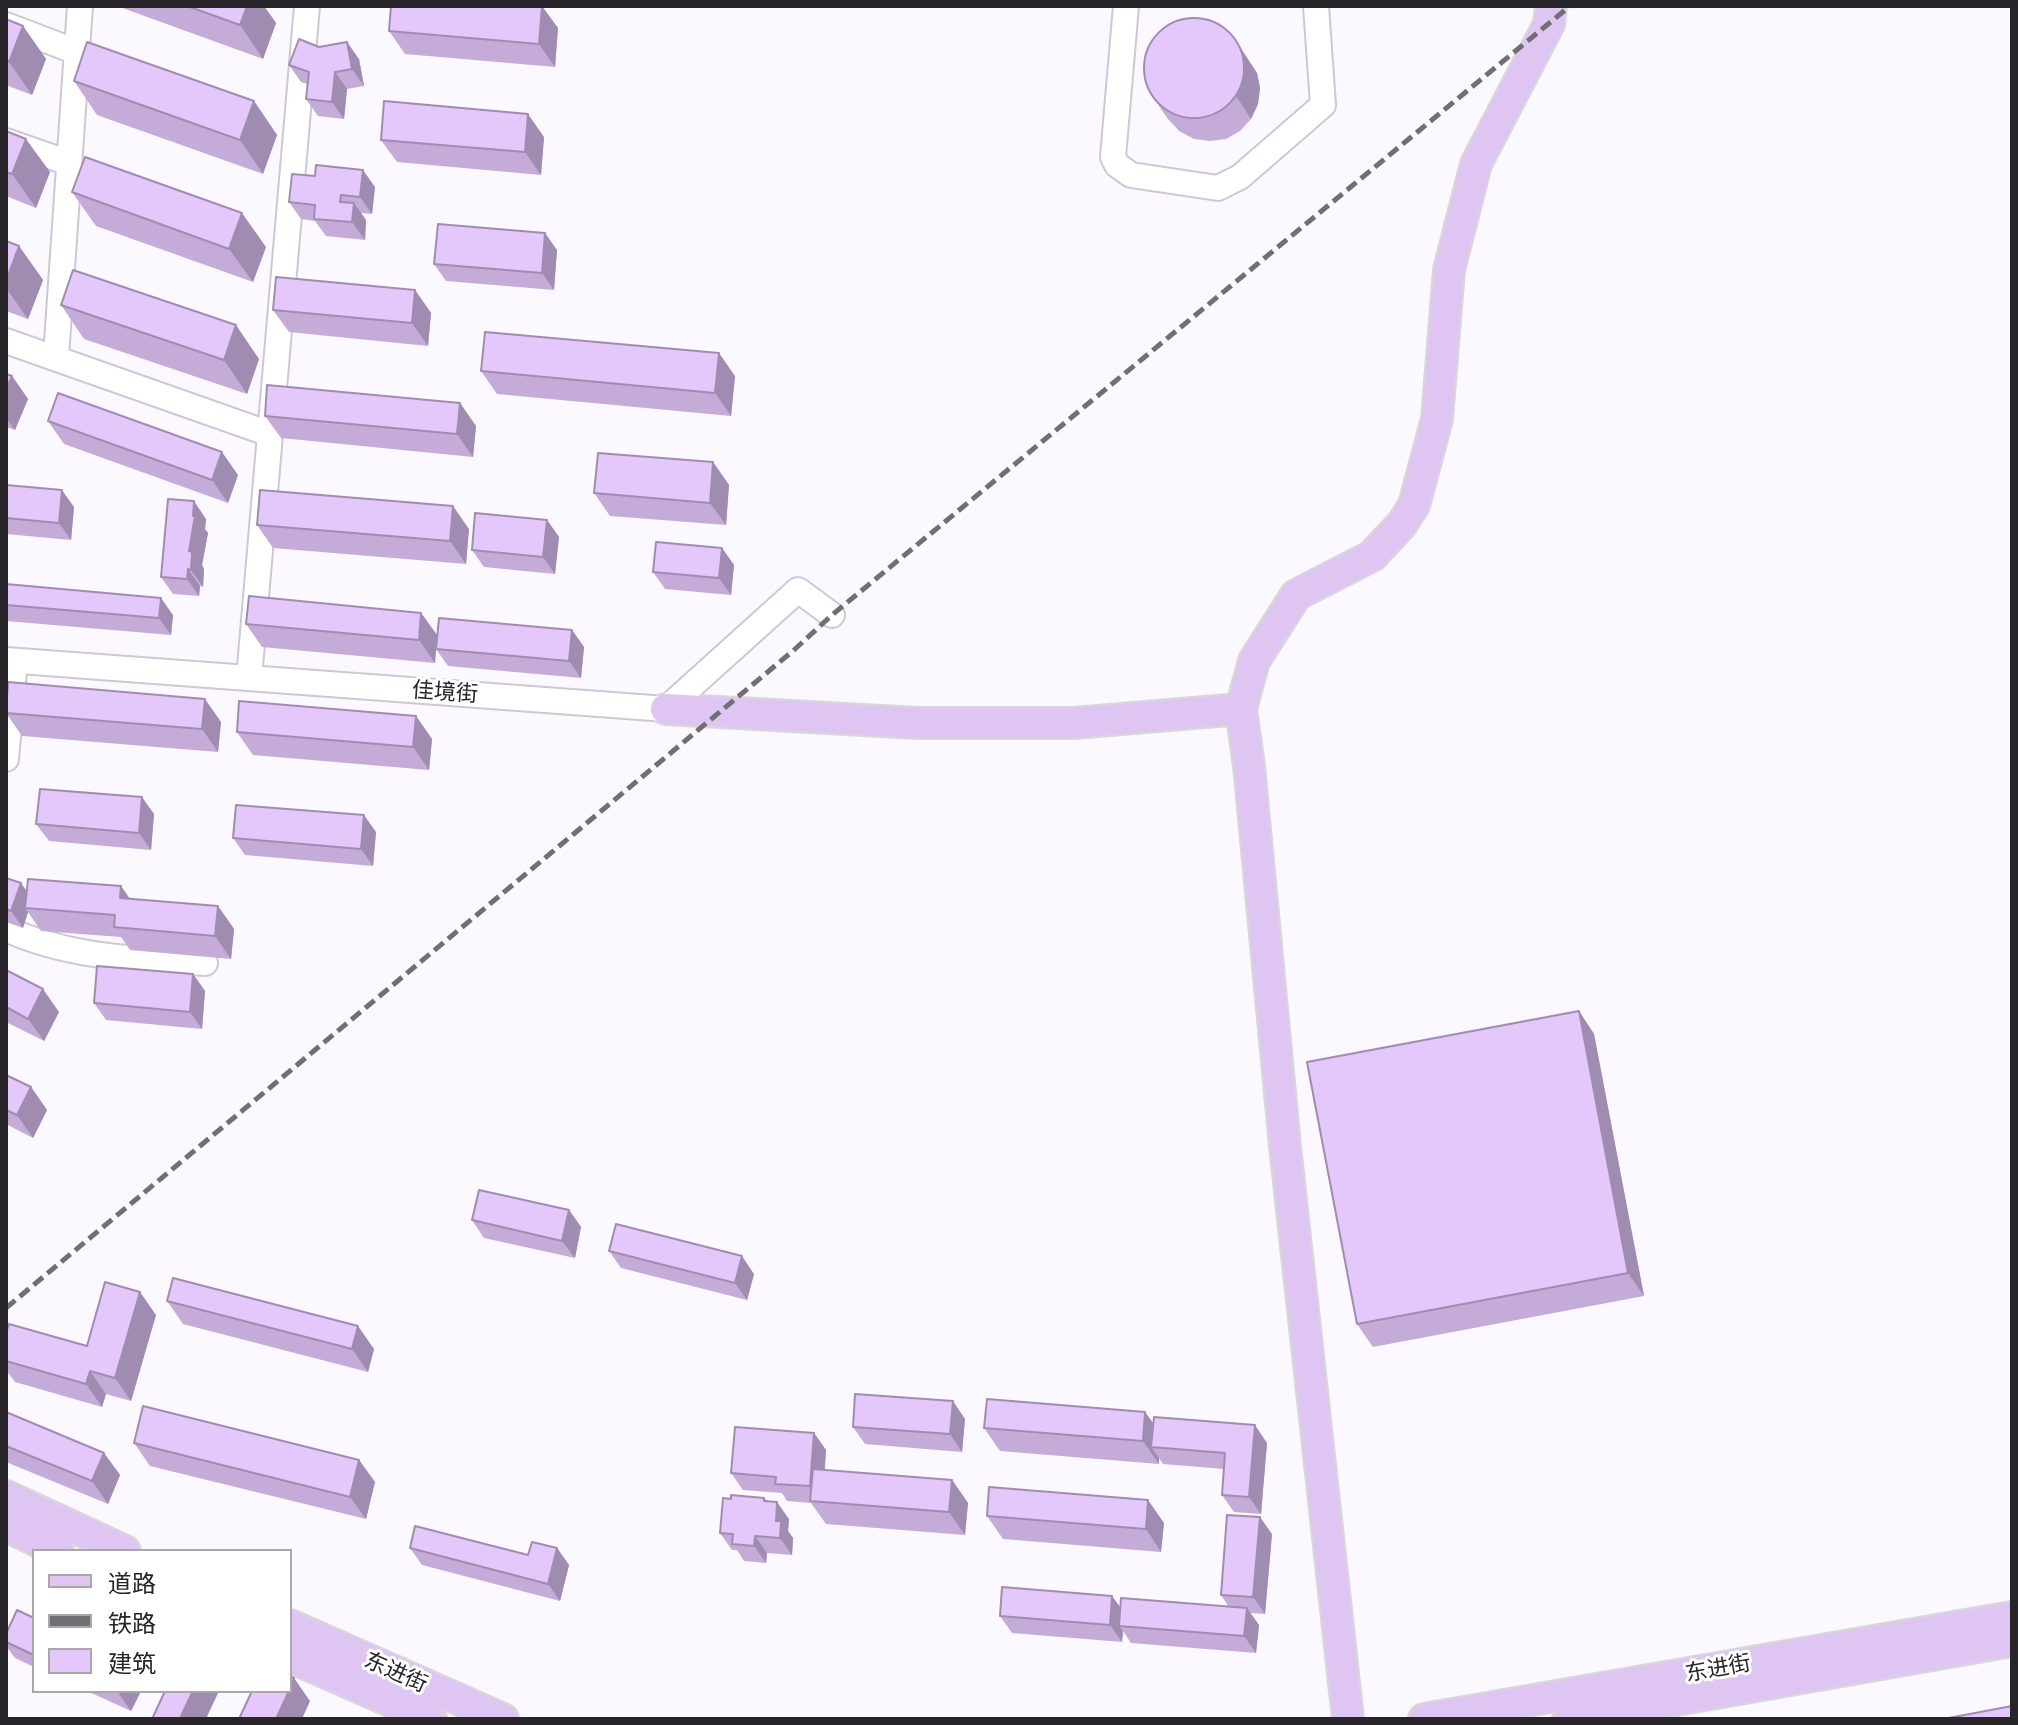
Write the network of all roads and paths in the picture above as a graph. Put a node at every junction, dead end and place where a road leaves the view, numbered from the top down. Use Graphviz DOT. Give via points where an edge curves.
graph roads {
  1 [pos="80,6"];
  2 [pos="307,6"];
  3 [pos="1126,6"];
  4 [pos="1316,6"];
  5 [pos="1551,6"];
  6 [pos="6,25"];
  7 [pos="77,52"];
  8 [pos="6,141"];
  9 [pos="69,163"];
  10 [pos="6,341"];
  11 [pos="56,357"];
  12 [pos="270,434"];
  13 [pos="832,615"];
  14 [pos="10,660"];
  15 [pos="249,678"];
  16 [pos="666,709"];
  17 [pos="1241,709"];
  18 [pos="6,759"];
  19 [pos="6,929"];
  20 [pos="205,963"];
  21 [pos="6,1496"];
  22 [pos="6,1526"];
  23 [pos="54,1549"];
  24 [pos="121,1549"];
  25 [pos="2012,1617"];
  26 [pos="292,1626"];
  27 [pos="2012,1641"];
  28 [pos="292,1658"];
  29 [pos="431,1719"];
  30 [pos="503,1719"];
  31 [pos="1348,1719"];
  32 [pos="1424,1719"];
  33 [pos="1568,1719"];
  1 -- 7 [label="street"];
  2 -- 12 [label="street"];
  3 -- 4 [label="street" via="1113,157 1117,165 1131,175 1218,188 1240,177 1323,105"];
  5 -- 17 [label="main road" via="1549,24 1476,164 1449,270 1437,419 1414,505 1372,556 1296,595 1254,661"];
  6 -- 7 [label="street"];
  7 -- 9 [label="street"];
  8 -- 9 [label="street"];
  9 -- 11 [label="street"];
  10 -- 11 [label="street"];
  11 -- 12 [label="street"];
  12 -- 15 [label="street"];
  13 -- 16 [label="street" via="798,590"];
  14 -- 15 [label="street, 佳境街"];
  14 -- 18 [label="street"];
  15 -- 16 [label="street, 佳境街"];
  16 -- 17 [label="main road" via="917,723 1074,723"];
  17 -- 31 [label="main road"];
  19 -- 20 [label="street" via="87,955"];
  21 -- 24 [label="main road"];
  22 -- 23 [label="main road"];
  25 -- 32 [label="main road, 东进街"];
  26 -- 30 [label="main road, 东进街"];
  27 -- 33 [label="main road, 东进街"];
  28 -- 29 [label="main road, 东进街"];
}
